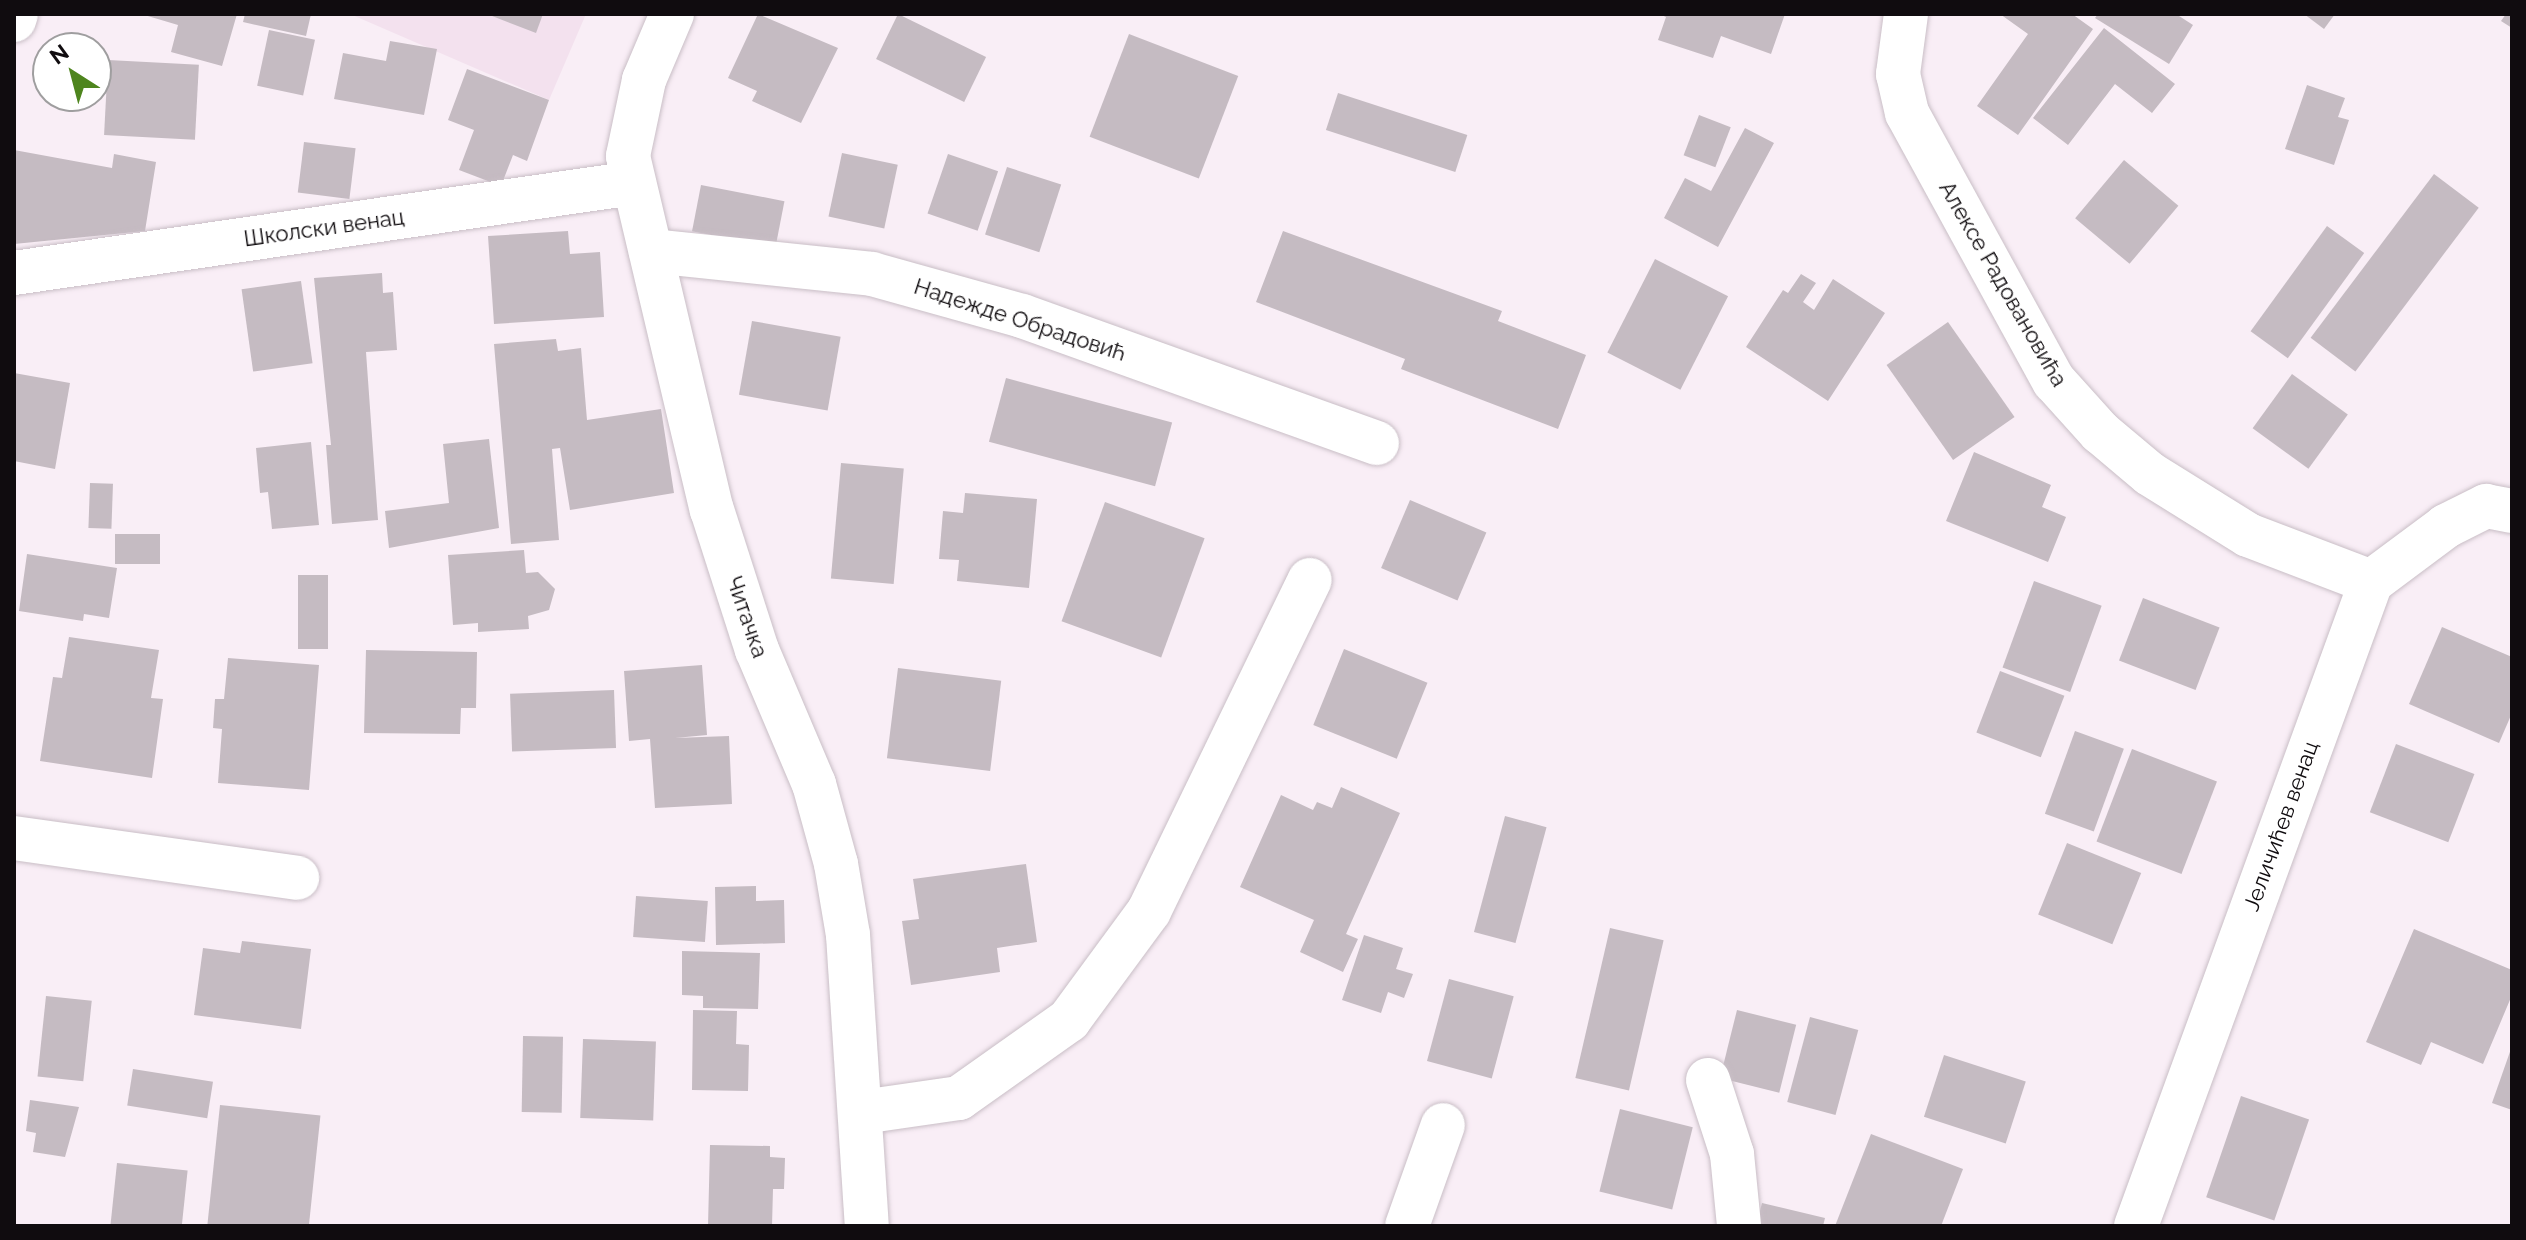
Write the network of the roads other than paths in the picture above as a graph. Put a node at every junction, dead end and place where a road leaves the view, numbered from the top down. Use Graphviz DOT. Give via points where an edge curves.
graph roads {
  1 [pos="16,14"];
  2 [pos="672,14"];
  3 [pos="1906,14"];
  4 [pos="14,20"];
  5 [pos="633,183"];
  6 [pos="651,251"];
  7 [pos="14,273"];
  8 [pos="1377,443"];
  9 [pos="2512,511"];
  10 [pos="1310,580"];
  11 [pos="2371,582"];
  12 [pos="14,838"];
  13 [pos="297,878"];
  14 [pos="1708,1080"];
  15 [pos="862,1112"];
  16 [pos="1443,1125"];
  17 [pos="867,1226"];
  18 [pos="1407,1226"];
  19 [pos="1739,1226"];
  20 [pos="2136,1226"];
  1 -- 4 [label="street"];
  2 -- 5 [label="street, Читачка" via="631,126 628,156"];
  3 -- 11 [label="street, Алексе Радовановића" via="1898,74 1907,113 2054,381 2100,432 2150,474 2248,535"];
  5 -- 6 [label="street, Читачка"];
  5 -- 7 [label="street, Школски венац"];
  6 -- 8 [label="street, Надежде Обрадовић" via="872,274 1022,316"];
  6 -- 15 [label="street, Читачка" via="712,510 757,650 814,784 836,864 848,935"];
  9 -- 11 [label="street" via="2486,506 2446,526"];
  10 -- 15 [label="street" via="1149,911 1069,1020 959,1098"];
  11 -- 20 [label="street, Јеличићев венац"];
  12 -- 13 [label="street"];
  14 -- 19 [label="street" via="1732,1154"];
  15 -- 17 [label="street, Читачка"];
  16 -- 18 [label="street"];
}
